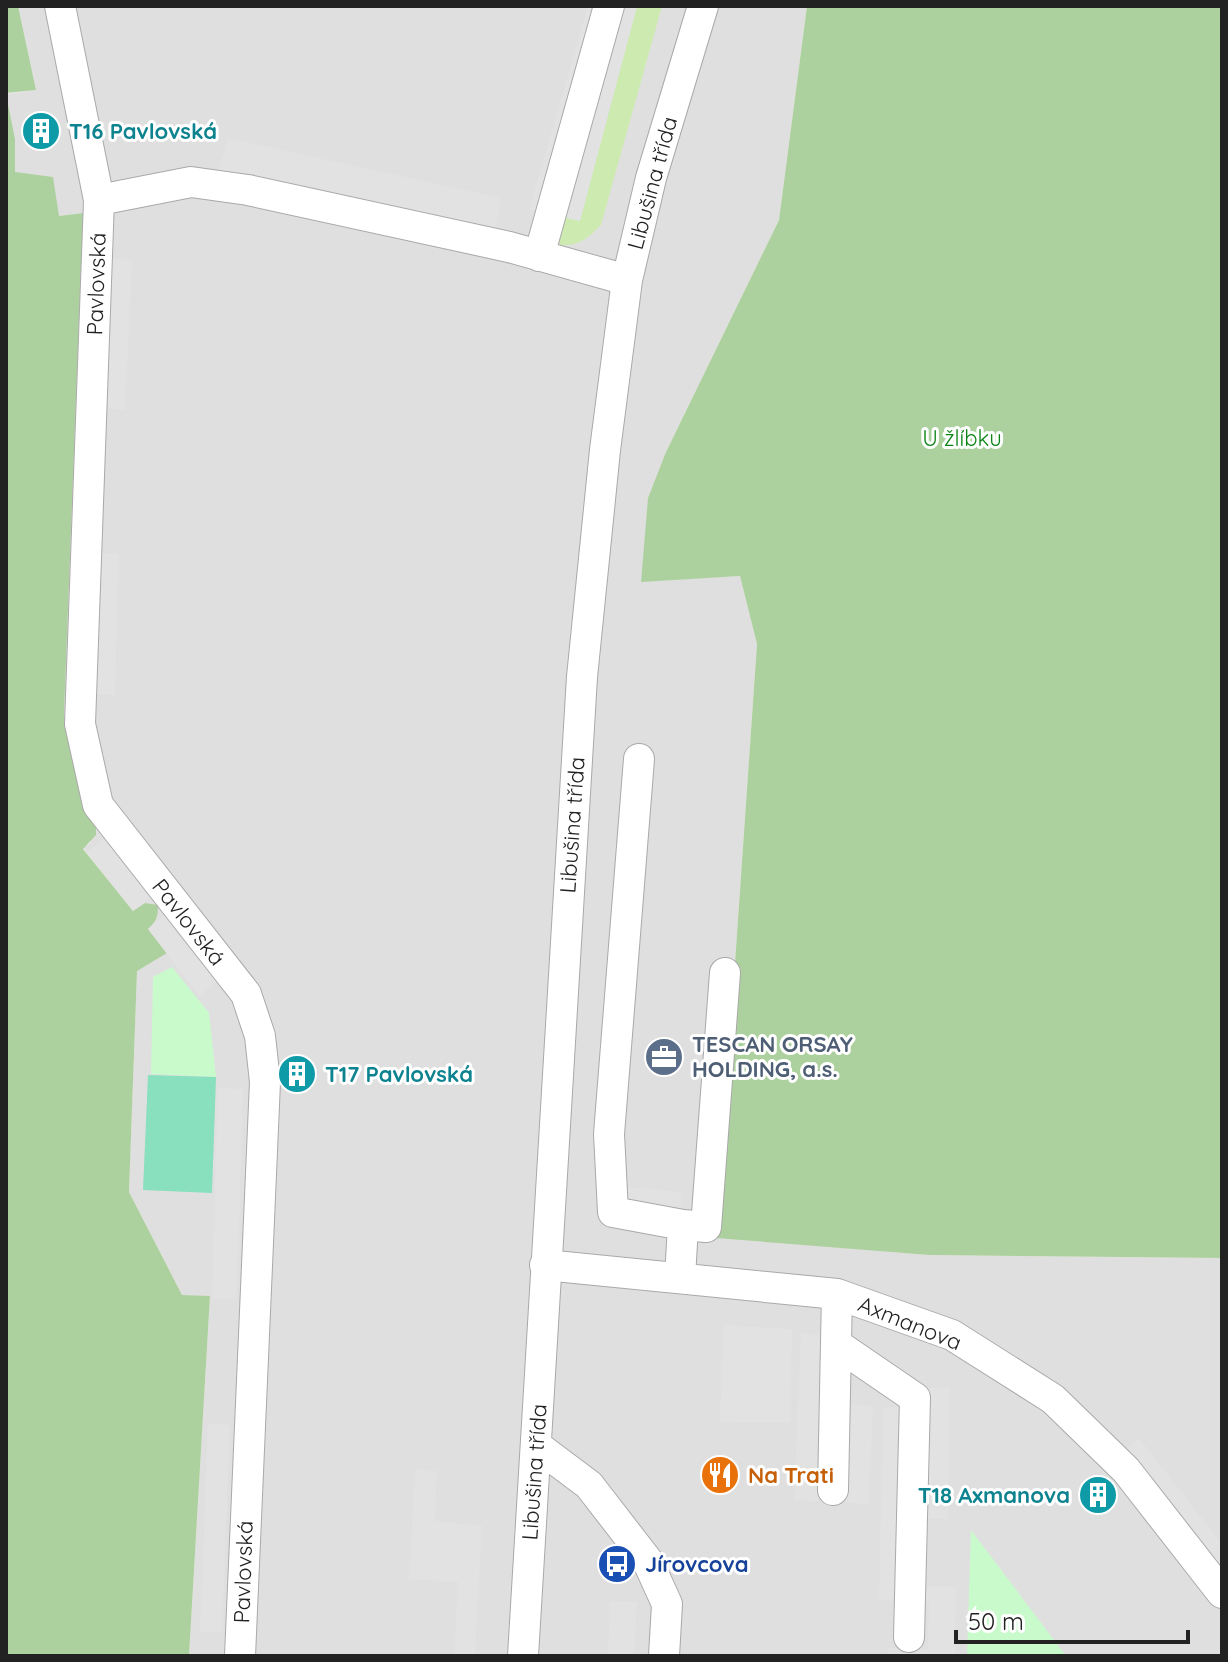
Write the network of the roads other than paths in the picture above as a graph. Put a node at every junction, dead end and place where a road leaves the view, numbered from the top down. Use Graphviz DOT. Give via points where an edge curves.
graph roads {
  1 [pos="60,6"];
  2 [pos="609,6"];
  3 [pos="703,6"];
  4 [pos="99,200"];
  5 [pos="539,256"];
  6 [pos="627,280"];
  7 [pos="639,759"];
  8 [pos="725,973"];
  9 [pos="683,1225"];
  10 [pos="545,1265"];
  11 [pos="680,1278"];
  12 [pos="837,1294"];
  13 [pos="836,1344"];
  14 [pos="537,1446"];
  15 [pos="833,1490"];
  16 [pos="1222,1593"];
  17 [pos="909,1637"];
  18 [pos="240,1656"];
  19 [pos="523,1656"];
  20 [pos="664,1656"];
  1 -- 4 [label="street, Pavlovská"];
  2 -- 5 [label="street"];
  3 -- 6 [label="street, Libušina třída" via="651,178"];
  4 -- 5 [label="street" via="191,182 248,190"];
  4 -- 18 [label="street, Pavlovská" via="80,724 98,805 246,994 260,1036 265,1082"];
  5 -- 6 [label="street"];
  6 -- 10 [label="street, Libušina třída" via="582,677"];
  7 -- 9 [label="street" via="609,1134 613,1212"];
  8 -- 9 [label="street" via="706,1227"];
  9 -- 11 [label="street"];
  10 -- 11 [label="street, Axmanova"];
  10 -- 14 [label="street, Libušina třída"];
  11 -- 12 [label="street, Axmanova"];
  12 -- 13 [label="street"];
  12 -- 16 [label="street, Axmanova" via="952,1335 1053,1399 1126,1470"];
  13 -- 15 [label="street"];
  13 -- 17 [label="street" via="915,1398"];
  14 -- 19 [label="street, Libušina třída"];
  14 -- 20 [label="street" via="589,1485 647,1560 667,1604"];
}
